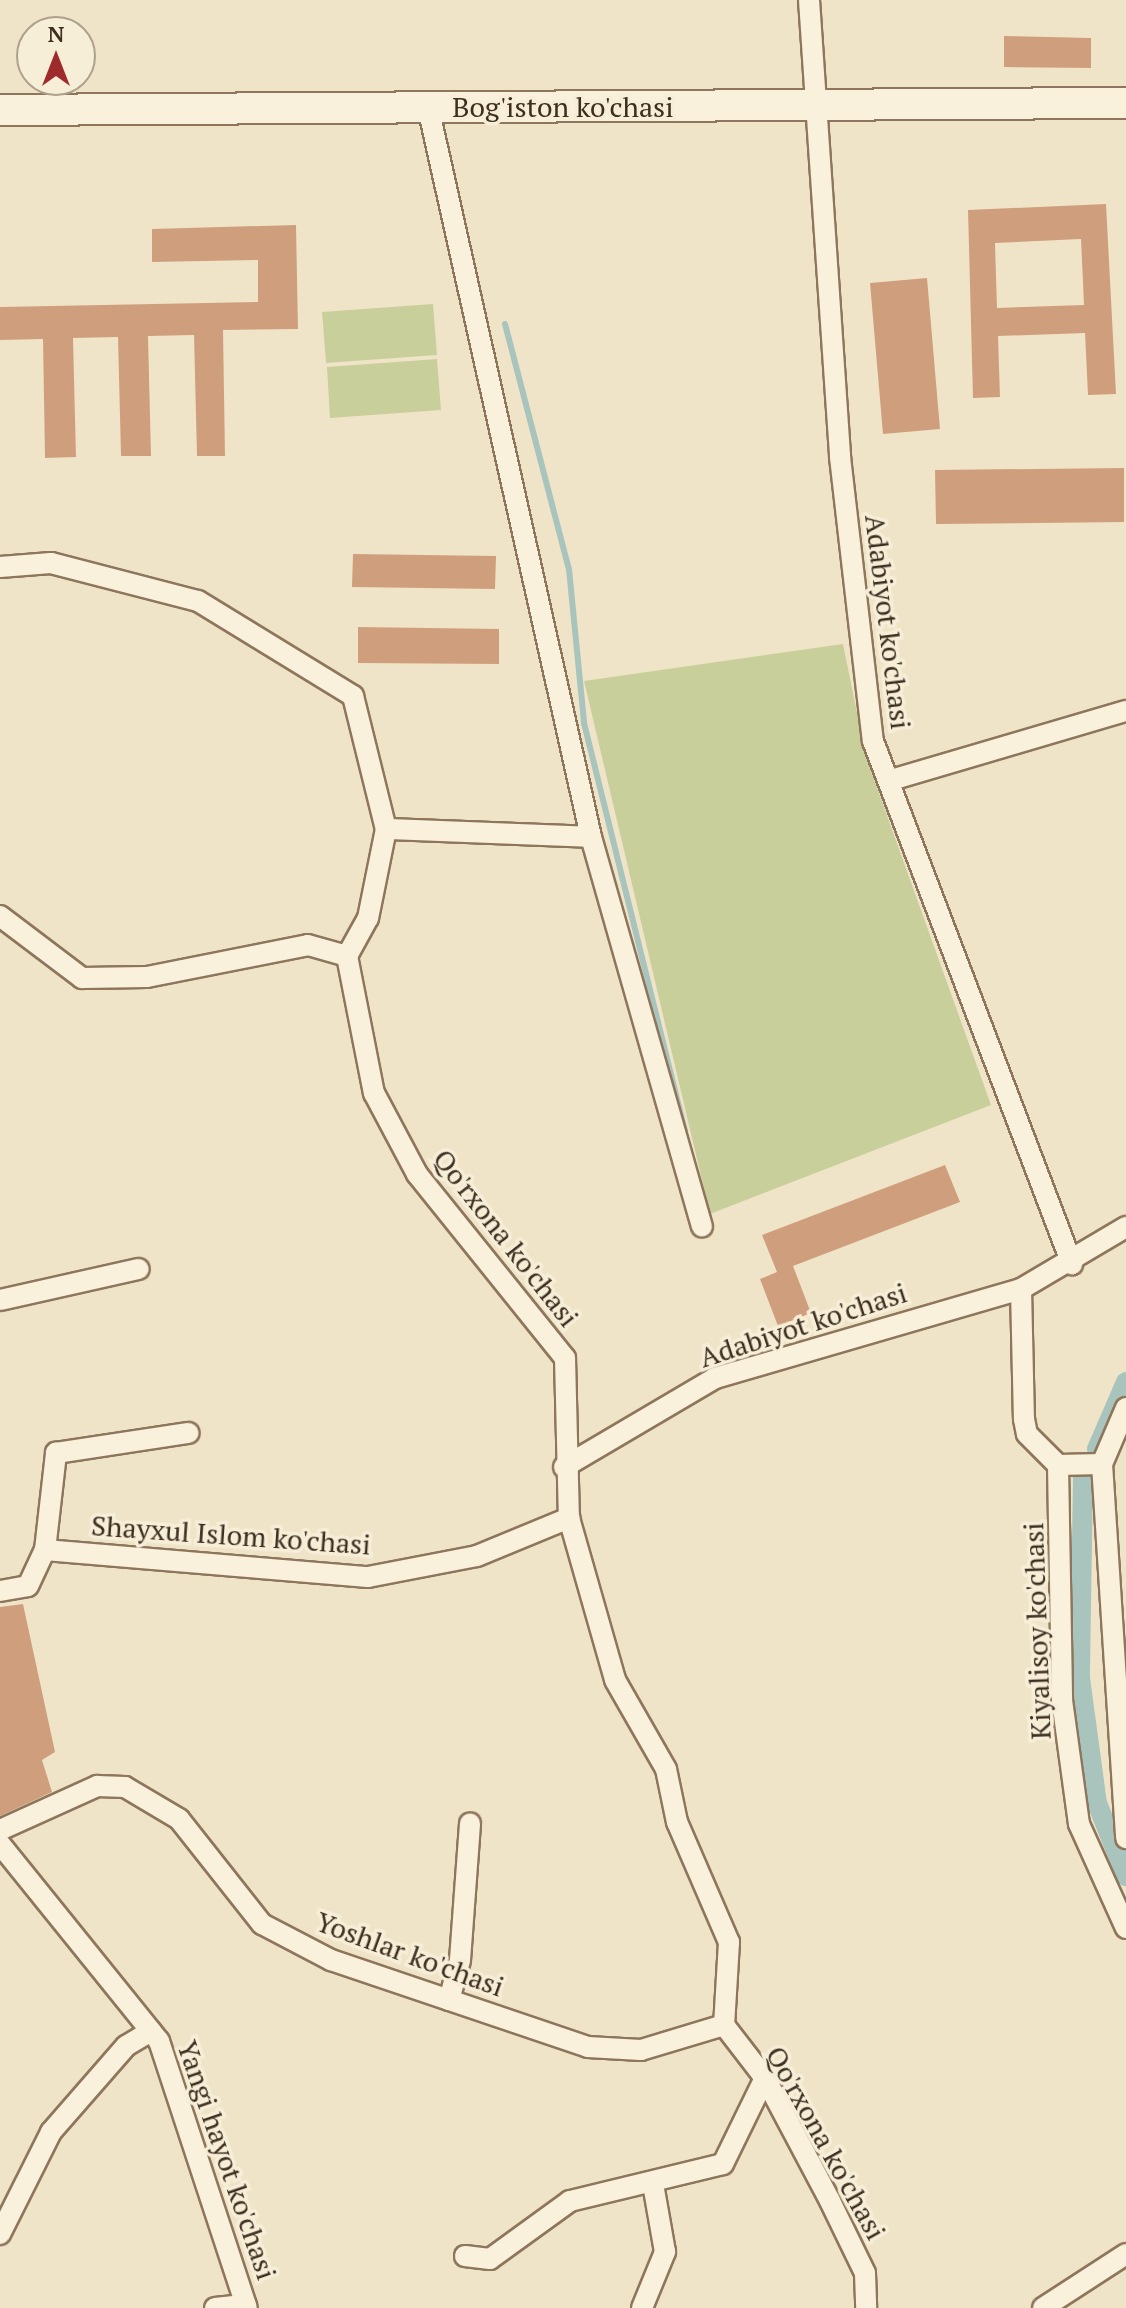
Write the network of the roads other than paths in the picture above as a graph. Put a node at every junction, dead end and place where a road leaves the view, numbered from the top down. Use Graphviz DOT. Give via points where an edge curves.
graph roads {
  1 [pos="809,0"];
  2 [pos="1126,103"];
  3 [pos="821,104"];
  4 [pos="428,107"];
  5 [pos="0,110"];
  6 [pos="0,567"];
  7 [pos="1126,711"];
  8 [pos="891,780"];
  9 [pos="386,829"];
  10 [pos="591,837"];
  11 [pos="0,916"];
  12 [pos="347,956"];
  13 [pos="702,1226"];
  14 [pos="1126,1227"];
  15 [pos="1072,1264"];
  16 [pos="139,1269"];
  17 [pos="1021,1289"];
  18 [pos="0,1300"];
  19 [pos="1126,1408"];
  20 [pos="188,1433"];
  21 [pos="1102,1464"];
  22 [pos="1058,1465"];
  23 [pos="564,1467"];
  24 [pos="569,1518"];
  25 [pos="45,1550"];
  26 [pos="0,1591"];
  27 [pos="470,1823"];
  28 [pos="0,1830"];
  29 [pos="1126,1838"];
  30 [pos="0,1844"];
  31 [pos="1126,1928"];
  32 [pos="449,2000"];
  33 [pos="724,2025"];
  34 [pos="151,2031"];
  35 [pos="765,2078"];
  36 [pos="653,2184"];
  37 [pos="0,2234"];
  38 [pos="1126,2254"];
  39 [pos="465,2256"];
  40 [pos="247,2306"];
  41 [pos="215,2308"];
  42 [pos="642,2308"];
  43 [pos="866,2308"];
  44 [pos="1043,2308"];
  1 -- 3 [label="street, Adabiyot ko'chasi"];
  2 -- 3 [label="main road, Bog'iston ko'chasi"];
  3 -- 4 [label="main road, Bog'iston ko'chasi"];
  3 -- 8 [label="street, Adabiyot ko'chasi" via="840,457 873,741"];
  4 -- 5 [label="main road, Bog'iston ko'chasi"];
  4 -- 10 [label="street"];
  6 -- 9 [label="street" via="51,563 198,601 319,669 353,696"];
  7 -- 8 [label="street"];
  8 -- 15 [label="street, Adabiyot ko'chasi"];
  9 -- 10 [label="street"];
  9 -- 12 [label="street" via="368,918"];
  10 -- 13 [label="street"];
  11 -- 12 [label="street" via="82,978 147,977 308,945"];
  12 -- 23 [label="street, Qo'rxona ko'chasi" via="374,1093 417,1174 565,1358"];
  14 -- 15 [label="street, Adabiyot ko'chasi"];
  15 -- 17 [label="street, Adabiyot ko'chasi"];
  16 -- 18 [label="street"];
  17 -- 22 [label="street" via="1027,1434"];
  17 -- 23 [label="street, Adabiyot ko'chasi" via="715,1378"];
  19 -- 21 [label="street"];
  20 -- 25 [label="street" via="56,1453"];
  21 -- 22 [label="street"];
  21 -- 29 [label="street"];
  22 -- 31 [label="street, Kiyalisoy ko'chasi" via="1062,1700 1077,1809"];
  23 -- 24 [label="street, Qo'rxona ko'chasi"];
  24 -- 25 [label="street, Shayxul Islom ko'chasi" via="477,1556 368,1577"];
  24 -- 33 [label="street, Qo'rxona ko'chasi" via="615,1680 666,1769 677,1822 729,1942"];
  25 -- 26 [label="street" via="28,1586"];
  27 -- 32 [label="street" via="460,1960"];
  28 -- 32 [label="street, Yoshlar ko'chasi" via="97,1786 125,1787 179,1819 262,1924 331,1960"];
  30 -- 34 [label="street, Yangi hayot ko'chasi"];
  32 -- 33 [label="street, Yoshlar ko'chasi" via="588,2047 641,2050"];
  33 -- 35 [label="street, Qo'rxona ko'chasi"];
  34 -- 37 [label="street" via="99,2073 51,2132"];
  34 -- 40 [label="street, Yangi hayot ko'chasi"];
  35 -- 36 [label="street" via="723,2164"];
  35 -- 43 [label="street, Qo'rxona ko'chasi" via="865,2273"];
  36 -- 39 [label="street" via="570,2201 490,2259"];
  36 -- 42 [label="street" via="665,2252"];
  38 -- 44 [label="street"];
  40 -- 41 [label="street"];
}
